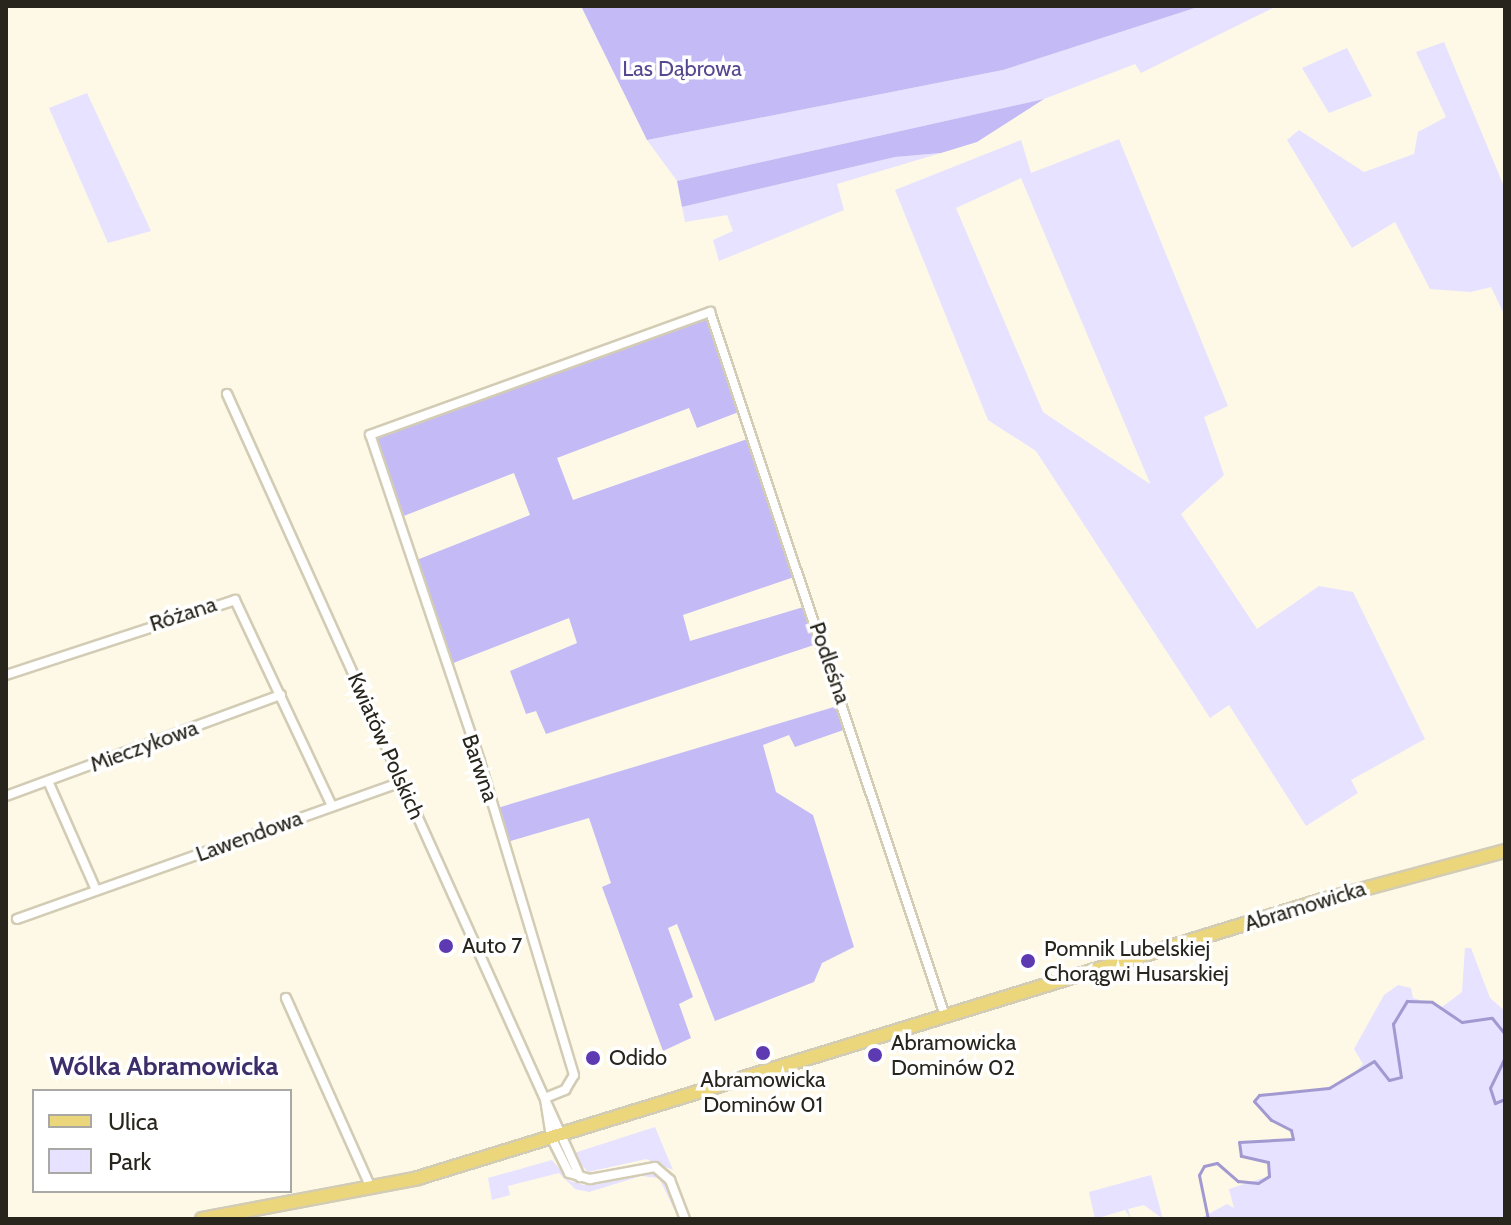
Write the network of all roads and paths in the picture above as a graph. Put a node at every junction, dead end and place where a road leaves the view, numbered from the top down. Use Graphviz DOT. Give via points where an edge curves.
graph roads {
  1 [pos="227,394"];
  2 [pos="377,428"];
  3 [pos="6,675"];
  4 [pos="281,695"];
  5 [pos="48,781"];
  6 [pos="402,782"];
  7 [pos="6,796"];
  8 [pos="332,806"];
  9 [pos="1505,851"];
  10 [pos="96,890"];
  11 [pos="17,919"];
  12 [pos="286,998"];
  13 [pos="945,1016"];
  14 [pos="545,1098"];
  15 [pos="556,1136"];
  16 [pos="371,1189"];
  17 [pos="202,1219"];
  18 [pos="685,1219"];
  1 -- 6 [label="street, Kwiatów Polskich"];
  2 -- 13 [label="street, Podleśna" via="710,312"];
  2 -- 14 [label="street, Barwna" via="370,435 370,448 480,761 574,1075 565,1090"];
  3 -- 4 [label="street, Różana" via="230,599 242,609"];
  4 -- 5 [label="street, Mieczykowa"];
  4 -- 8 [label="street, Różana"];
  5 -- 7 [label="street, Mieczykowa"];
  5 -- 10 [label="street"];
  6 -- 8 [label="street, Lawendowa"];
  6 -- 14 [label="street, Kwiatów Polskich"];
  8 -- 10 [label="street, Lawendowa"];
  9 -- 13 [label="main road, Abramowicka" via="1323,900"];
  10 -- 11 [label="street, Lawendowa"];
  12 -- 16 [label="street"];
  13 -- 15 [label="main road, Abramowicka"];
  14 -- 15 [label="street, Kwiatów Polskich"];
  15 -- 16 [label="main road, Abramowicka"];
  15 -- 18 [label="street, Kwiatów Polskich" via="580,1177 655,1167 670,1180"];
  16 -- 17 [label="main road, Abramowicka"];
}
